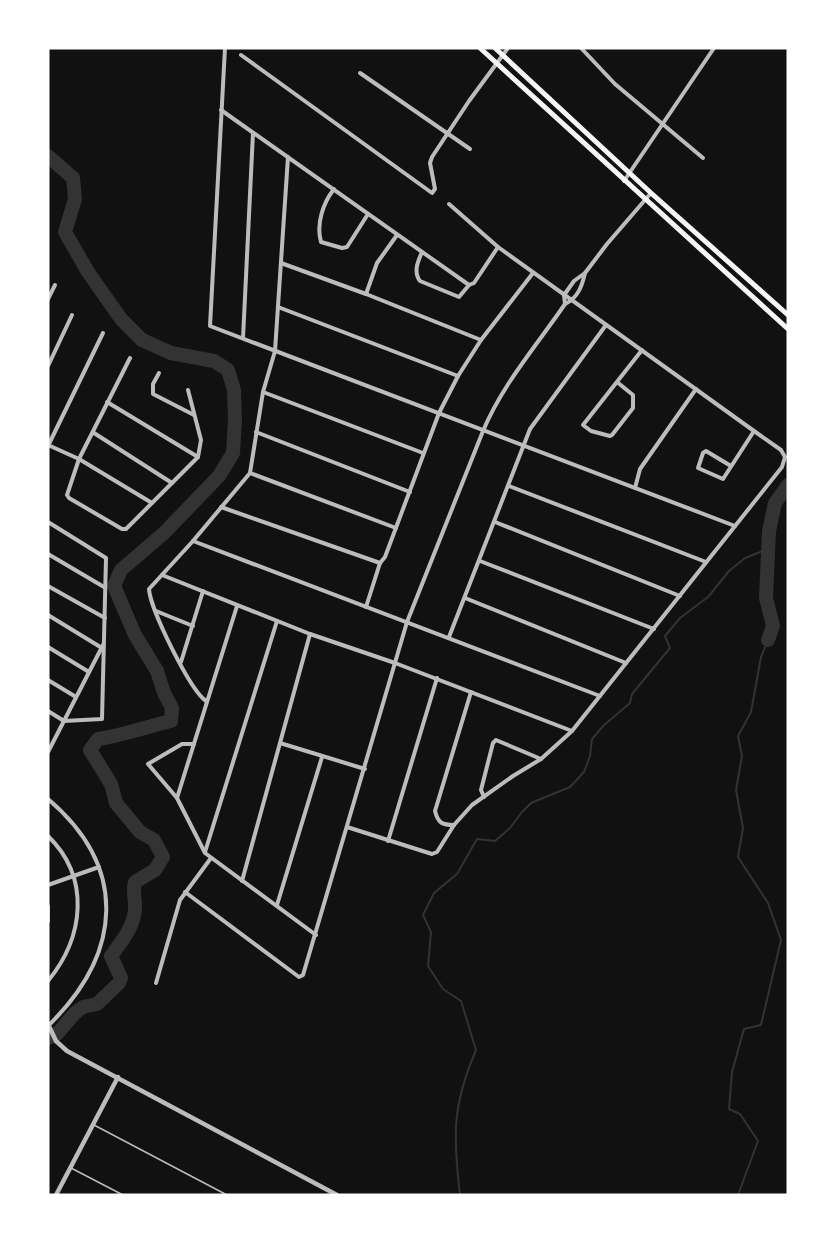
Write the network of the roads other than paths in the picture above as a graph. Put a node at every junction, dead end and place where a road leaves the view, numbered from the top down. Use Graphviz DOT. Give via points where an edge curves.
graph roads {
  1 [pos="225,48"];
  2 [pos="480,48"];
  3 [pos="495,48"];
  4 [pos="508,48"];
  5 [pos="581,48"];
  6 [pos="714,48"];
  7 [pos="241,55"];
  8 [pos="503,55"];
  9 [pos="497,63"];
  10 [pos="360,73"];
  11 [pos="220,109"];
  12 [pos="662,125"];
  13 [pos="253,132"];
  14 [pos="446,134"];
  15 [pos="600,146"];
  16 [pos="470,149"];
  17 [pos="594,153"];
  18 [pos="288,157"];
  19 [pos="703,158"];
  20 [pos="630,173"];
  21 [pos="624,181"];
  22 [pos="334,189"];
  23 [pos="651,193"];
  24 [pos="645,200"];
  25 [pos="449,204"];
  26 [pos="368,214"];
  27 [pos="397,235"];
  28 [pos="498,247"];
  29 [pos="422,252"];
  30 [pos="281,263"];
  31 [pos="533,273"];
  32 [pos="585,273"];
  33 [pos="55,285"];
  34 [pos="469,285"];
  35 [pos="366,294"];
  36 [pos="564,295"];
  37 [pos="48,299"];
  38 [pos="572,301"];
  39 [pos="565,304"];
  40 [pos="278,308"];
  41 [pos="72,315"];
  42 [pos="788,315"];
  43 [pos="606,325"];
  44 [pos="788,329"];
  45 [pos="103,333"];
  46 [pos="243,338"];
  47 [pos="481,340"];
  48 [pos="642,350"];
  49 [pos="275,351"];
  50 [pos="130,358"];
  51 [pos="48,366"];
  52 [pos="159,373"];
  53 [pos="458,376"];
  54 [pos="617,382"];
  55 [pos="696,388"];
  56 [pos="188,390"];
  57 [pos="263,392"];
  58 [pos="106,402"];
  59 [pos="439,413"];
  60 [pos="194,416"];
  61 [pos="483,431"];
  62 [pos="754,431"];
  63 [pos="256,432"];
  64 [pos="94,433"];
  65 [pos="48,445"];
  66 [pos="524,446"];
  67 [pos="423,453"];
  68 [pos="198,457"];
  69 [pos="79,459"];
  70 [pos="731,466"];
  71 [pos="250,473"];
  72 [pos="172,483"];
  73 [pos="509,486"];
  74 [pos="635,488"];
  75 [pos="410,492"];
  76 [pos="152,503"];
  77 [pos="222,507"];
  78 [pos="48,522"];
  79 [pos="495,522"];
  80 [pos="735,526"];
  81 [pos="396,528"];
  82 [pos="193,541"];
  83 [pos="48,554"];
  84 [pos="480,561"];
  85 [pos="706,562"];
  86 [pos="380,563"];
  87 [pos="162,574"];
  88 [pos="48,586"];
  89 [pos="104,587"];
  90 [pos="203,591"];
  91 [pos="680,596"];
  92 [pos="465,598"];
  93 [pos="237,606"];
  94 [pos="366,607"];
  95 [pos="156,611"];
  96 [pos="48,615"];
  97 [pos="105,618"];
  98 [pos="277,621"];
  99 [pos="407,622"];
  100 [pos="193,626"];
  101 [pos="654,629"];
  102 [pos="310,634"];
  103 [pos="449,637"];
  104 [pos="104,642"];
  105 [pos="48,647"];
  106 [pos="102,648"];
  107 [pos="180,663"];
  108 [pos="395,663"];
  109 [pos="626,663"];
  110 [pos="89,672"];
  111 [pos="437,678"];
  112 [pos="48,680"];
  113 [pos="471,692"];
  114 [pos="600,696"];
  115 [pos="76,697"];
  116 [pos="207,701"];
  117 [pos="48,711"];
  118 [pos="64,721"];
  119 [pos="572,731"];
  120 [pos="50,742"];
  121 [pos="280,743"];
  122 [pos="194,744"];
  123 [pos="48,752"];
  124 [pos="322,757"];
  125 [pos="541,759"];
  126 [pos="365,768"];
  127 [pos="484,797"];
  128 [pos="177,798"];
  129 [pos="48,799"];
  130 [pos="454,825"];
  131 [pos="347,827"];
  132 [pos="48,836"];
  133 [pos="388,842"];
  134 [pos="205,853"];
  135 [pos="211,858"];
  136 [pos="99,867"];
  137 [pos="74,876"];
  138 [pos="242,881"];
  139 [pos="48,885"];
  140 [pos="185,892"];
  141 [pos="277,905"];
  142 [pos="48,906"];
  143 [pos="48,921"];
  144 [pos="316,935"];
  145 [pos="48,981"];
  146 [pos="156,983"];
  147 [pos="49,1026"];
  148 [pos="118,1077"];
  149 [pos="93,1124"];
  150 [pos="70,1168"];
  151 [pos="56,1195"];
  152 [pos="123,1195"];
  153 [pos="227,1195"];
  154 [pos="337,1195"];
  1 -- 11 [label="street"];
  2 -- 9 [label="main road"];
  3 -- 8 [label="main road"];
  4 -- 8 [label="street"];
  5 -- 12 [label="street"];
  6 -- 12 [label="street"];
  7 -- 14 [label="street" via="430,192 435,189 430,163"];
  8 -- 9 [label="street"];
  8 -- 15 [label="main road"];
  9 -- 14 [label="street"];
  9 -- 17 [label="main road"];
  10 -- 14 [label="street"];
  11 -- 13 [label="street"];
  11 -- 46 [label="street" via="210,326"];
  12 -- 19 [label="street"];
  12 -- 20 [label="street"];
  13 -- 18 [label="street"];
  13 -- 46 [label="street"];
  14 -- 16 [label="street"];
  15 -- 17 [label="main road"];
  15 -- 20 [label="main road"];
  17 -- 21 [label="main road"];
  18 -- 22 [label="street"];
  18 -- 30 [label="street"];
  20 -- 21 [label="street"];
  20 -- 23 [label="main road"];
  21 -- 24 [label="main road"];
  22 -- 26 [label="street"];
  22 -- 26 [label="street" via="321,214 321,242 347,247"];
  23 -- 24 [label="street"];
  23 -- 42 [label="main road"];
  24 -- 32 [label="street"];
  24 -- 44 [label="main road"];
  25 -- 28 [label="street"];
  26 -- 27 [label="street"];
  27 -- 29 [label="street"];
  27 -- 35 [label="street" via="377,262"];
  28 -- 31 [label="street"];
  28 -- 34 [label="street"];
  29 -- 34 [label="street"];
  29 -- 34 [label="street" via="416,268 420,281 459,297"];
  30 -- 35 [label="street"];
  30 -- 40 [label="street"];
  31 -- 36 [label="street"];
  31 -- 47 [label="street"];
  32 -- 36 [label="street"];
  32 -- 38 [label="street" via="582,287"];
  33 -- 37 [label="street"];
  35 -- 47 [label="street"];
  36 -- 38 [label="street"];
  36 -- 39 [label="street"];
  38 -- 39 [label="street"];
  38 -- 43 [label="street"];
  39 -- 61 [label="street" via="492,409"];
  40 -- 49 [label="street"];
  40 -- 53 [label="street"];
  41 -- 51 [label="street"];
  43 -- 48 [label="street"];
  43 -- 66 [label="street" via="530,429"];
  45 -- 65 [label="street"];
  46 -- 49 [label="street"];
  47 -- 53 [label="street"];
  48 -- 54 [label="street"];
  48 -- 55 [label="street"];
  49 -- 57 [label="street"];
  49 -- 59 [label="street"];
  50 -- 58 [label="street"];
  52 -- 60 [label="street" via="153,394"];
  53 -- 59 [label="street"];
  54 -- 54 [label="street" via="583,425 591,431 612,435 633,408 633,395"];
  55 -- 62 [label="street"];
  55 -- 74 [label="street" via="640,469"];
  56 -- 60 [label="street"];
  57 -- 63 [label="street"];
  57 -- 67 [label="street"];
  58 -- 64 [label="street"];
  58 -- 68 [label="street"];
  59 -- 61 [label="street"];
  59 -- 67 [label="street"];
  60 -- 68 [label="street" via="201,440"];
  61 -- 66 [label="street"];
  61 -- 99 [label="street"];
  62 -- 70 [label="street"];
  62 -- 80 [label="street" via="785,457 782,467"];
  63 -- 71 [label="street"];
  63 -- 75 [label="street"];
  64 -- 69 [label="street"];
  64 -- 72 [label="street"];
  65 -- 69 [label="street"];
  66 -- 73 [label="street"];
  66 -- 74 [label="street"];
  67 -- 75 [label="street"];
  68 -- 72 [label="street"];
  69 -- 76 [label="street"];
  69 -- 76 [label="street" via="67,491 69,498 122,529"];
  70 -- 70 [label="street" via="723,479 698,468 706,451"];
  71 -- 77 [label="street"];
  71 -- 81 [label="street"];
  72 -- 76 [label="street"];
  73 -- 79 [label="street"];
  73 -- 85 [label="street"];
  74 -- 80 [label="street"];
  75 -- 81 [label="street"];
  77 -- 82 [label="street"];
  77 -- 86 [label="street"];
  78 -- 89 [label="street" via="106,558"];
  79 -- 84 [label="street"];
  79 -- 91 [label="street"];
  80 -- 85 [label="street"];
  81 -- 86 [label="street"];
  82 -- 87 [label="street"];
  82 -- 94 [label="street"];
  83 -- 89 [label="street"];
  84 -- 92 [label="street"];
  84 -- 101 [label="street"];
  85 -- 91 [label="street"];
  86 -- 94 [label="street"];
  87 -- 90 [label="street"];
  87 -- 95 [label="street" via="149,589"];
  88 -- 97 [label="street"];
  89 -- 97 [label="street"];
  90 -- 93 [label="street"];
  90 -- 100 [label="street"];
  91 -- 101 [label="street"];
  92 -- 103 [label="street"];
  92 -- 109 [label="street"];
  93 -- 98 [label="street"];
  93 -- 116 [label="street"];
  94 -- 99 [label="street"];
  95 -- 100 [label="street"];
  95 -- 107 [label="street"];
  96 -- 106 [label="street"];
  97 -- 104 [label="street"];
  98 -- 102 [label="street"];
  98 -- 134 [label="street"];
  99 -- 103 [label="street"];
  99 -- 108 [label="street"];
  100 -- 107 [label="street"];
  101 -- 109 [label="street"];
  102 -- 108 [label="street"];
  102 -- 121 [label="street"];
  103 -- 114 [label="street"];
  104 -- 106 [label="street"];
  104 -- 118 [label="street" via="102,719"];
  105 -- 110 [label="street"];
  106 -- 110 [label="street"];
  107 -- 116 [label="street" via="196,691"];
  108 -- 111 [label="street"];
  108 -- 126 [label="street"];
  109 -- 114 [label="street"];
  110 -- 115 [label="street"];
  111 -- 113 [label="street"];
  111 -- 133 [label="street"];
  112 -- 115 [label="street"];
  113 -- 119 [label="street"];
  113 -- 130 [label="street" via="435,811 443,825"];
  114 -- 119 [label="street"];
  115 -- 118 [label="street"];
  116 -- 122 [label="street"];
  117 -- 118 [label="street"];
  118 -- 120 [label="street"];
  119 -- 125 [label="street"];
  120 -- 123 [label="street"];
  121 -- 124 [label="street"];
  121 -- 138 [label="street"];
  122 -- 128 [label="street"];
  122 -- 128 [label="street" via="182,744 148,764"];
  124 -- 126 [label="street"];
  124 -- 141 [label="street"];
  125 -- 127 [label="street"];
  125 -- 127 [label="street" via="496,740 481,790"];
  126 -- 131 [label="street"];
  127 -- 130 [label="street"];
  128 -- 134 [label="street"];
  129 -- 136 [label="street" via="82,833"];
  130 -- 133 [label="street" via="435,854"];
  131 -- 133 [label="street"];
  131 -- 144 [label="street"];
  132 -- 137 [label="street"];
  134 -- 135 [label="street"];
  135 -- 138 [label="street"];
  135 -- 140 [label="street"];
  136 -- 137 [label="street"];
  136 -- 147 [label="street" via="106,905 97,953 75,997"];
  137 -- 139 [label="street"];
  137 -- 145 [label="street" via="77,918 73,939 66,957"];
  138 -- 141 [label="street"];
  140 -- 144 [label="street" via="299,977 305,972"];
  140 -- 146 [label="street"];
  141 -- 144 [label="street"];
  142 -- 143 [label="street"];
  147 -- 148 [label="street" via="56,1041 67,1051"];
  148 -- 149 [label="street"];
  148 -- 154 [label="street"];
  149 -- 150 [label="street"];
  149 -- 153 [label="lane"];
  150 -- 151 [label="street"];
  150 -- 152 [label="lane"];
}
